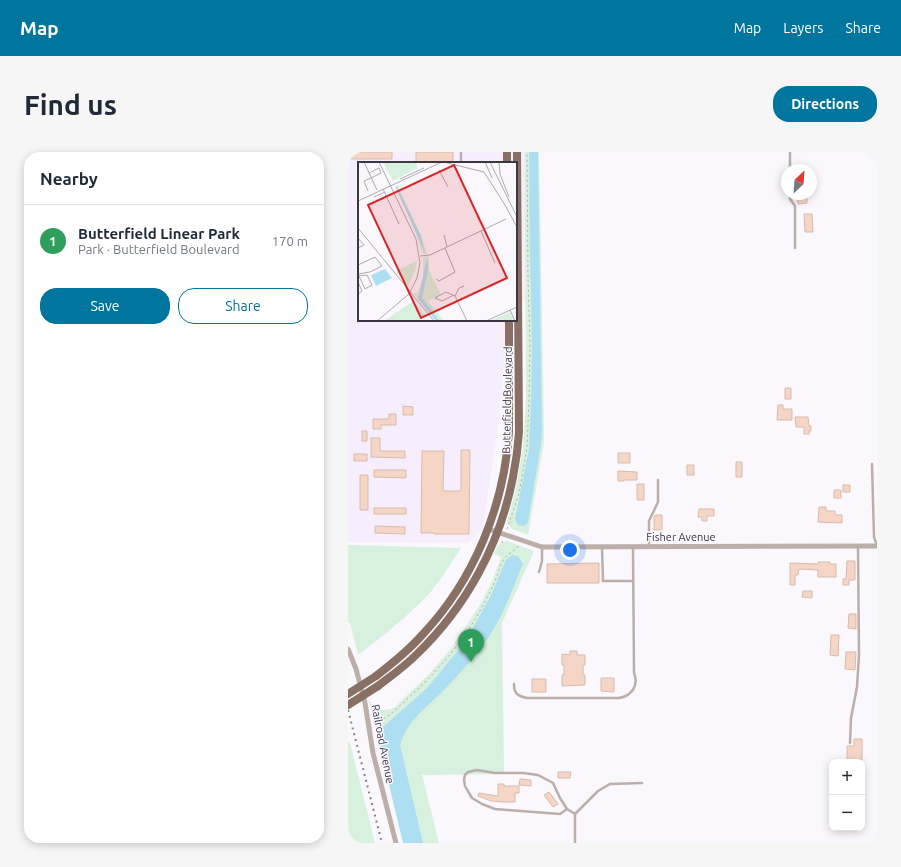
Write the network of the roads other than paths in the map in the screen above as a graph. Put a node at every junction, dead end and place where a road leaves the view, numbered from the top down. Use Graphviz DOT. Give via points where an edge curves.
graph roads {
  1 [pos="517,152"];
  2 [pos="790,152"];
  3 [pos="790,164"];
  4 [pos="791,200"];
  5 [pos="795,248"];
  6 [pos="509,321"];
  7 [pos="872,464"];
  8 [pos="658,480"];
  9 [pos="488,528"];
  10 [pos="498,532"];
  11 [pos="858,546"];
  12 [pos="877,546"];
  13 [pos="542,547"];
  14 [pos="602,547"];
  15 [pos="633,547"];
  16 [pos="649,547"];
  17 [pos="539,572"];
  18 [pos="633,581"];
  19 [pos="348,649"];
  20 [pos="514,684"];
  21 [pos="348,694"];
  22 [pos="348,705"];
  23 [pos="850,743"];
  24 [pos="642,783"];
  25 [pos="567,809"];
  26 [pos="575,814"];
  27 [pos="396,843"];
  28 [pos="575,843"];
  1 -- 10 [label="main road, Butterfield Boulevard" via="519,432 513,477"];
  2 -- 3 [label="lane"];
  4 -- 5 [label="lane" via="795,206"];
  6 -- 9 [label="main road, Butterfield Boulevard" via="509,432 499,493"];
  7 -- 12 [label="lane" via="874,537"];
  8 -- 16 [label="lane" via="658,502 649,521"];
  9 -- 10 [label="street, Fisher Avenue"];
  9 -- 21 [label="main road, Butterfield Boulevard, bridge" via="464,580 424,634 394,662"];
  10 -- 13 [label="street, Fisher Avenue"];
  10 -- 22 [label="main road, Butterfield Boulevard, bridge" via="473,584 446,623 398,671"];
  11 -- 12 [label="street, Fisher Avenue"];
  11 -- 16 [label="street, Fisher Avenue"];
  11 -- 23 [label="lane" via="859,655"];
  13 -- 14 [label="street, Fisher Avenue"];
  13 -- 17 [label="lane"];
  14 -- 15 [label="street, Fisher Avenue"];
  14 -- 18 [label="lane" via="603,581"];
  15 -- 16 [label="street, Fisher Avenue"];
  15 -- 18 [label="lane"];
  18 -- 20 [label="lane" via="636,682 628,695 619,698 527,698 516,694"];
  19 -- 27 [label="street, Railroad Avenue" via="365,703 373,753"];
  24 -- 26 [label="lane" via="610,784 598,791"];
  25 -- 25 [label="lane" via="553,783 538,774 477,770 465,775 465,786 472,798 495,809 560,814"];
  25 -- 26 [label="lane"];
  26 -- 28 [label="lane"];
}
